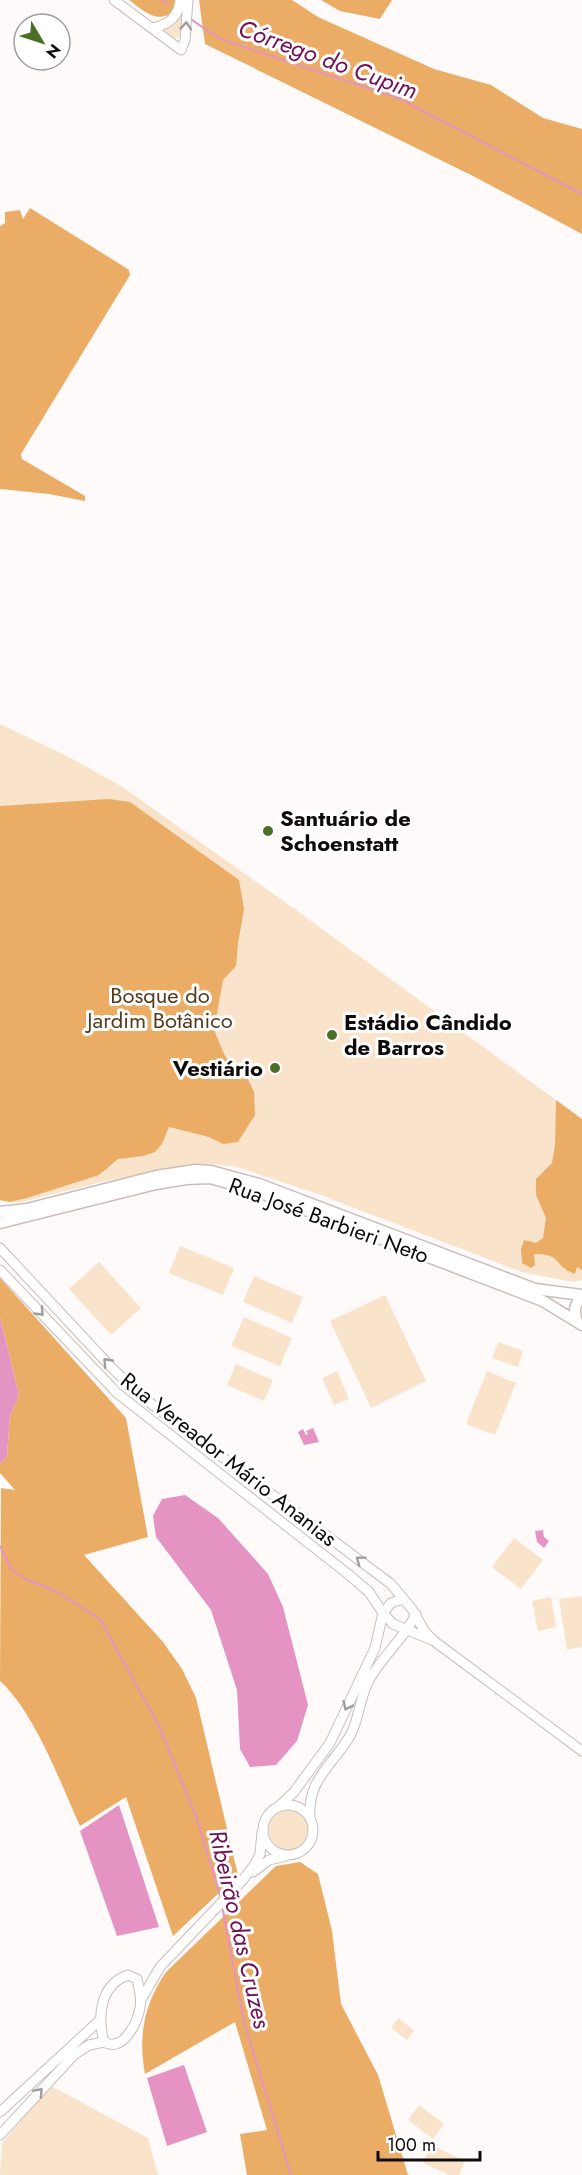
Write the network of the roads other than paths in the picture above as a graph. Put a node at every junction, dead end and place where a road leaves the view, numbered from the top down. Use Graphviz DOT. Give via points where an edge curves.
graph roads {
  1 [pos="114,0"];
  2 [pos="180,0"];
  3 [pos="188,0"];
  4 [pos="152,28"];
  5 [pos="0,1212"];
  6 [pos="0,1223"];
  7 [pos="0,1248"];
  8 [pos="0,1270"];
  9 [pos="582,1295"];
  10 [pos="580,1323"];
  11 [pos="403,1599"];
  12 [pos="383,1613"];
  13 [pos="416,1614"];
  14 [pos="407,1630"];
  15 [pos="434,1641"];
  16 [pos="582,1751"];
  17 [pos="277,1808"];
  18 [pos="310,1818"];
  19 [pos="262,1832"];
  20 [pos="291,1855"];
  21 [pos="242,1881"];
  22 [pos="160,1967"];
  23 [pos="137,1979"];
  24 [pos="141,2000"];
  25 [pos="101,2019"];
  26 [pos="104,2042"];
  27 [pos="0,2112"];
  28 [pos="0,2135"];
  1 -- 4 [label="street"];
  2 -- 4 [label="street" via="173,19"];
  4 -- 3 [label="street, one-way" via="181,50"];
  5 -- 9 [label="main road, Rua José Barbieri Neto" via="27,1209 156,1176 211,1171 259,1184 535,1289"];
  6 -- 10 [label="main road, Rua José Barbieri Neto" via="156,1184 210,1178 256,1191 537,1299"];
  11 -- 7 [label="street, Rua Vereador Mário Ananias, one-way" via="391,1584 141,1396"];
  8 -- 12 [label="street, Rua Vereador Mário Ananias, one-way" via="117,1393 348,1574 369,1592"];
  9 -- 10 [label="main road" via="574,1312"];
  11 -- 12 [label="street" via="391,1603"];
  11 -- 13 [label="street, Rua Vereador Mário Ananias"];
  12 -- 14 [label="street, Rua Vereador Mário Ananias" via="393,1624"];
  12 -- 17 [label="street, one-way" via="375,1648 330,1743 294,1792"];
  13 -- 14 [label="street"];
  13 -- 15 [label="street, Rua Vereador Mário Ananias"];
  14 -- 15 [label="street, Rua Vereador Mário Ananias"];
  14 -- 18 [label="street" via="368,1682 351,1732 315,1785"];
  15 -- 16 [label="street, Rua Vereador Mário Ananias"];
  17 -- 18 [label="street" via="299,1808"];
  17 -- 19 [label="street" via="268,1816"];
  18 -- 20 [label="street" via="310,1843"];
  19 -- 20 [label="street" via="270,1847"];
  19 -- 21 [label="street" via="260,1854"];
  20 -- 21 [label="street" via="269,1860"];
  21 -- 22 [label="street"];
  22 -- 23 [label="street"];
  22 -- 24 [label="street"];
  23 -- 24 [label="street"];
  23 -- 25 [label="street" via="128,1975 113,1983 103,1998"];
  24 -- 26 [label="street" via="134,2024 122,2041 114,2046"];
  25 -- 26 [label="street"];
  25 -- 27 [label="street"];
  28 -- 26 [label="street, one-way" via="74,2055 89,2045"];
}
